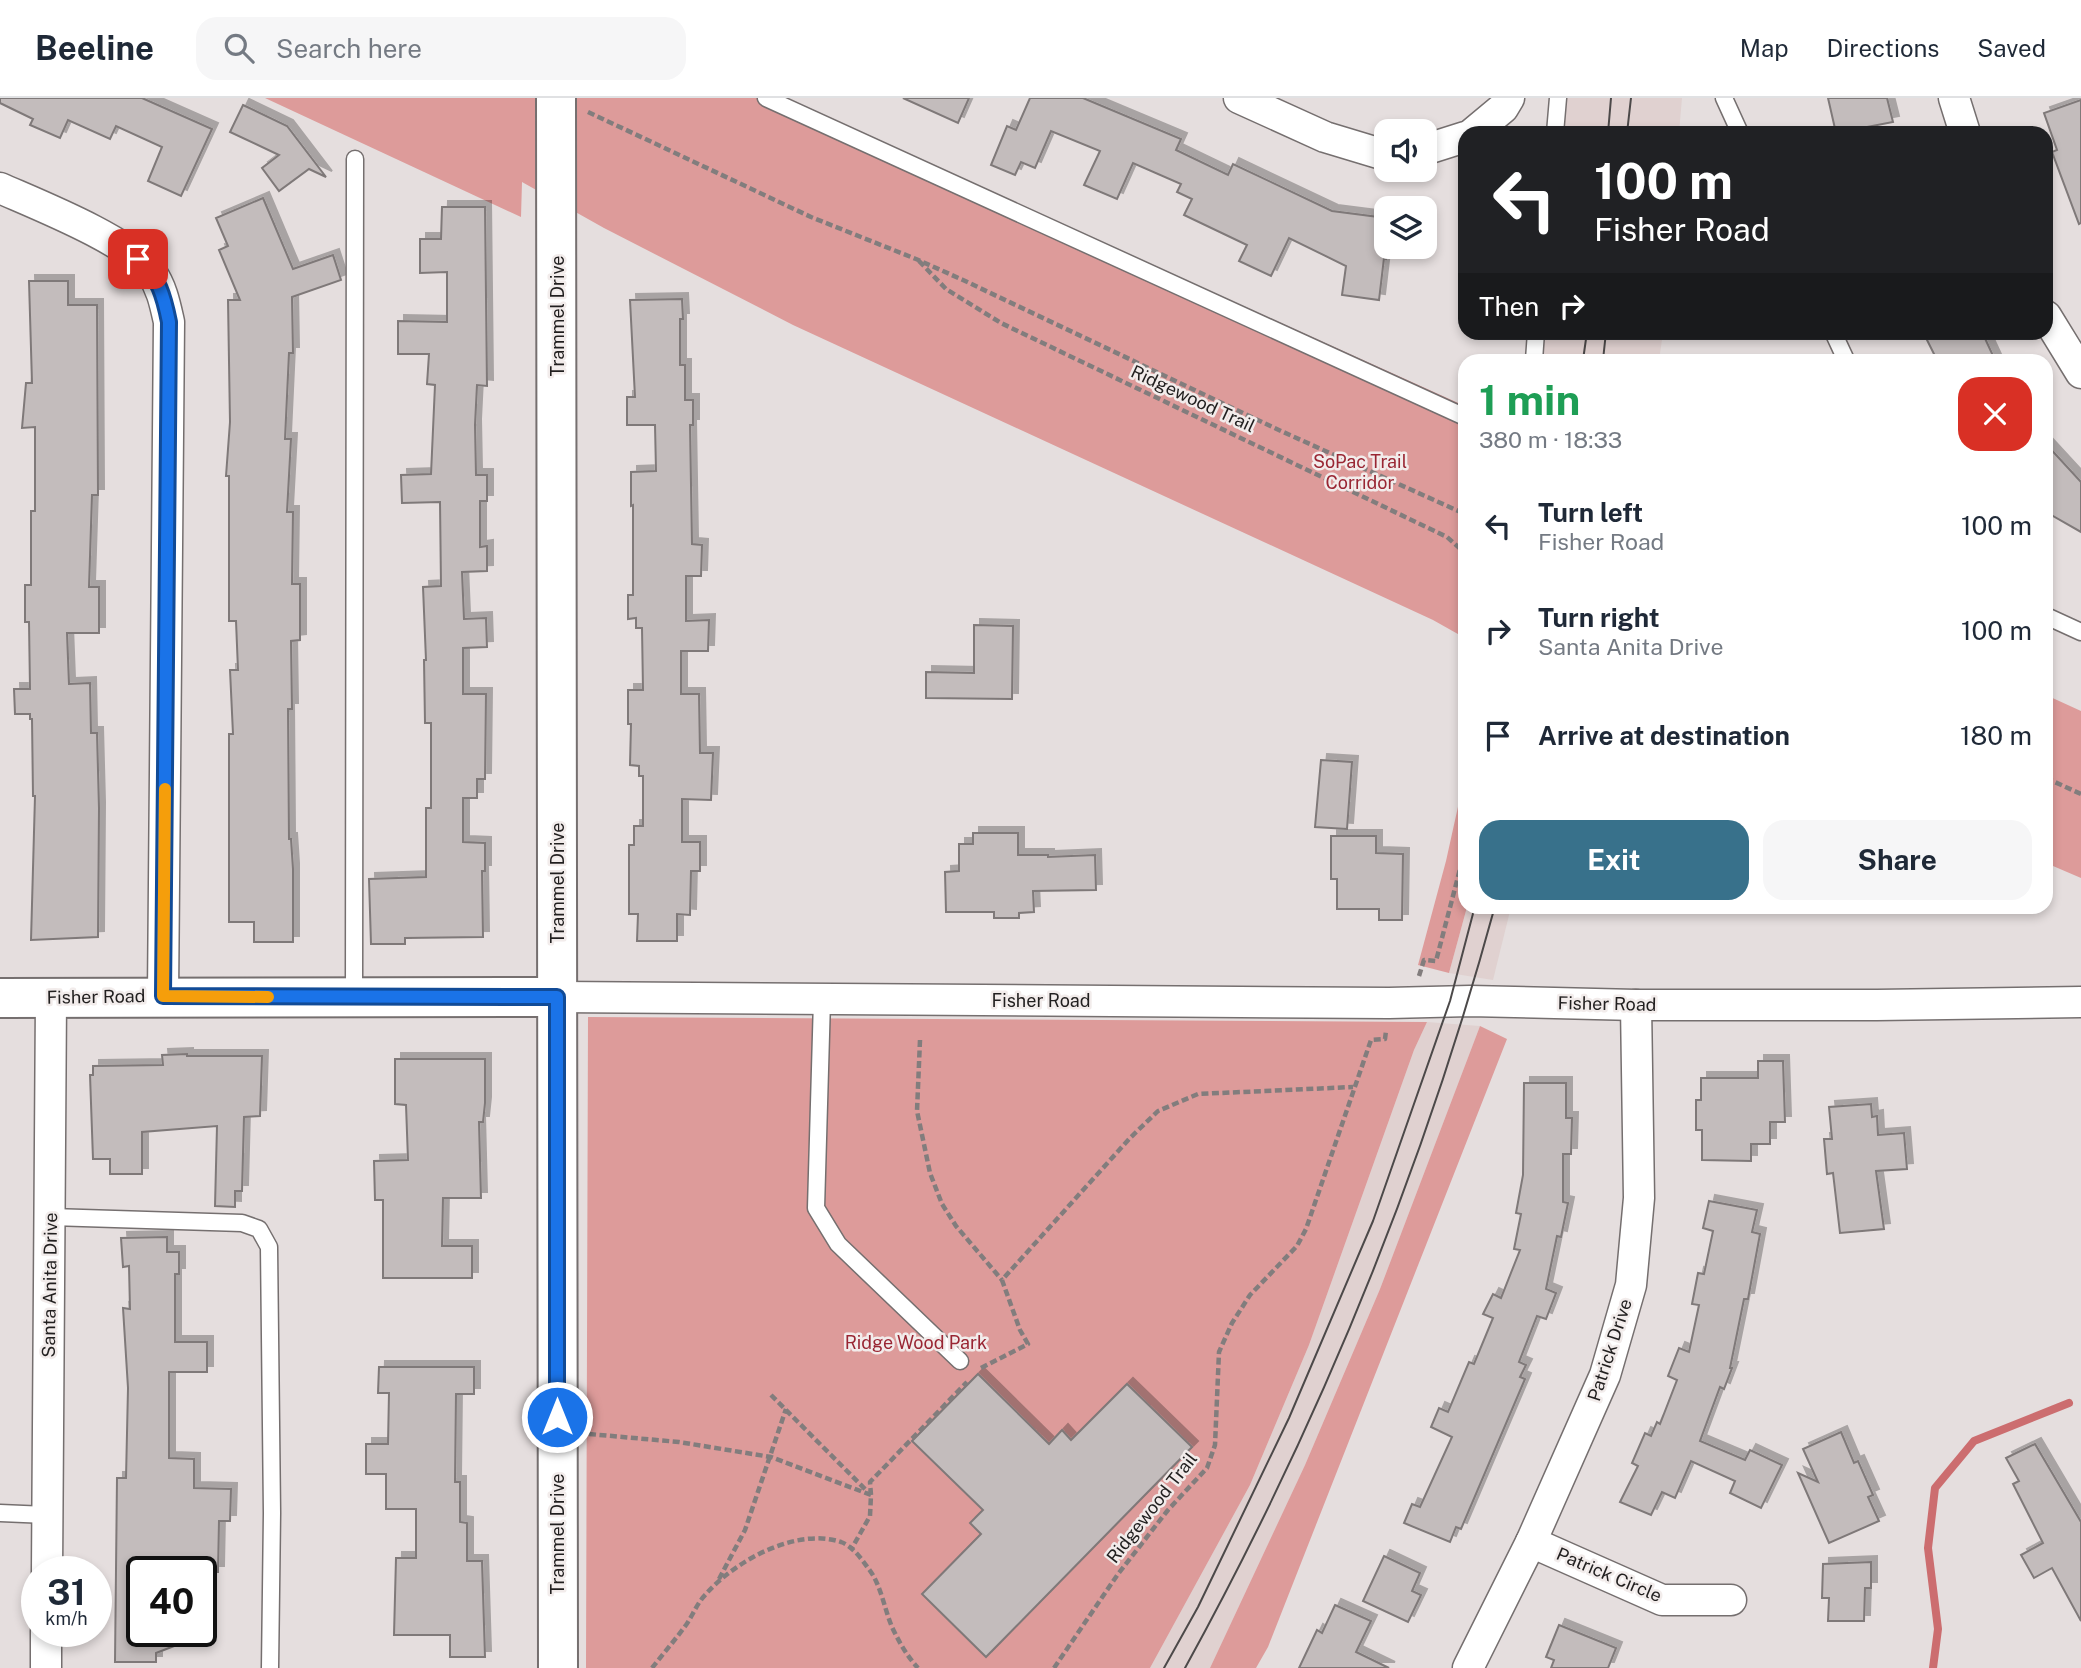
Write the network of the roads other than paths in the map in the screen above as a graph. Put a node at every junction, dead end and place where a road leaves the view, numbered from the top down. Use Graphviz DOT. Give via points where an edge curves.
graph roads {
  1 [pos="766,98"];
  2 [pos="1240,98"];
  3 [pos="1509,98"];
  4 [pos="1558,98"];
  5 [pos="1724,98"];
  6 [pos="1954,98"];
  7 [pos="568,103"];
  8 [pos="1481,126"];
  9 [pos="1556,126"];
  10 [pos="1737,126"];
  11 [pos="1963,126"];
  12 [pos="1458,139"];
  13 [pos="1437,146"];
  14 [pos="1374,151"];
  15 [pos="355,159"];
  16 [pos="1,191"];
  17 [pos="2053,327"];
  18 [pos="2081,373"];
  19 [pos="1458,414"];
  20 [pos="2053,619"];
  21 [pos="2081,632"];
  22 [pos="163,996"];
  23 [pos="354,997"];
  24 [pos="557,997"];
  25 [pos="0,998"];
  26 [pos="51,998"];
  27 [pos="822,1000"];
  28 [pos="2081,1002"];
  29 [pos="1636,1005"];
  30 [pos="51,1217"];
  31 [pos="960,1361"];
  32 [pos="0,1513"];
  33 [pos="47,1515"];
  34 [pos="1531,1542"];
  35 [pos="47,1556"];
  36 [pos="1731,1600"];
  37 [pos="46,1647"];
  38 [pos="46,1668"];
  39 [pos="270,1668"];
  40 [pos="558,1668"];
  41 [pos="1468,1668"];
  1 -- 19 [label="lane"];
  2 -- 14 [label="street" via="1325,137"];
  3 -- 8 [label="street"];
  4 -- 9 [label="lane"];
  5 -- 10 [label="lane"];
  6 -- 11 [label="street"];
  7 -- 24 [label="street, Trammel Drive" via="558,228"];
  12 -- 13 [label="street"];
  15 -- 23 [label="lane"];
  16 -- 22 [label="street" via="126,250 150,269 162,290 169,322"];
  17 -- 18 [label="street"];
  20 -- 21 [label="lane"];
  22 -- 23 [label="street, Fisher Road"];
  22 -- 26 [label="street, Fisher Road"];
  23 -- 24 [label="street, Fisher Road"];
  24 -- 27 [label="street, Fisher Road"];
  24 -- 40 [label="street, Trammel Drive"];
  25 -- 26 [label="street, Fisher Road"];
  26 -- 30 [label="street, Santa Anita Drive"];
  27 -- 29 [label="street, Fisher Road" via="1470,1000"];
  27 -- 31 [label="lane" via="816,1209 838,1244"];
  28 -- 29 [label="street, Fisher Road"];
  29 -- 34 [label="street, Patrick Drive" via="1639,1198 1631,1286 1605,1376"];
  30 -- 33 [label="street, Santa Anita Drive"];
  30 -- 39 [label="lane" via="242,1223 258,1229 268,1247"];
  32 -- 33 [label="lane"];
  33 -- 35 [label="street, Santa Anita Drive"];
  34 -- 36 [label="street, Patrick Circle" via="1662,1600"];
  34 -- 41 [label="street, Patrick Drive"];
  37 -- 38 [label="street"];
}
